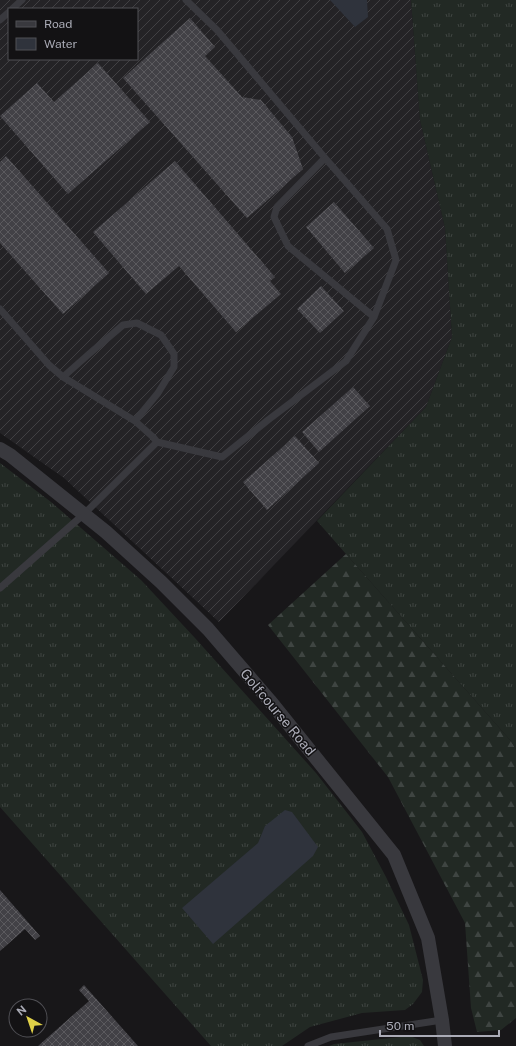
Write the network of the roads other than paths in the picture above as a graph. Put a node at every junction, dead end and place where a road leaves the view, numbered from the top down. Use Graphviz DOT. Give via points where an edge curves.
graph roads {
  1 [pos="22,0"];
  2 [pos="186,0"];
  3 [pos="13,8"];
  4 [pos="8,13"];
  5 [pos="0,20"];
  6 [pos="325,158"];
  7 [pos="0,310"];
  8 [pos="374,317"];
  9 [pos="63,377"];
  10 [pos="135,421"];
  11 [pos="157,442"];
  12 [pos="0,449"];
  13 [pos="84,514"];
  14 [pos="0,588"];
  15 [pos="442,1020"];
  16 [pos="308,1046"];
  17 [pos="445,1046"];
  1 -- 3 [label="lane"];
  2 -- 6 [label="lane" via="217,30"];
  4 -- 5 [label="lane"];
  6 -- 8 [label="lane" via="387,229 396,260"];
  6 -- 8 [label="lane" via="276,207 274,217 288,246"];
  7 -- 9 [label="lane"];
  8 -- 11 [label="lane" via="346,361 222,457"];
  9 -- 10 [label="lane"];
  9 -- 10 [label="lane" via="123,325 137,323 161,335 174,354 174,367 158,393"];
  10 -- 11 [label="lane"];
  11 -- 13 [label="lane"];
  12 -- 13 [label="street, Golfcourse Road"];
  13 -- 14 [label="lane"];
  13 -- 15 [label="street, Golfcourse Road" via="161,582 208,629 270,701 394,855 428,938"];
  15 -- 16 [label="lane" via="331,1037"];
  15 -- 17 [label="street, Golfcourse Road"];
}
